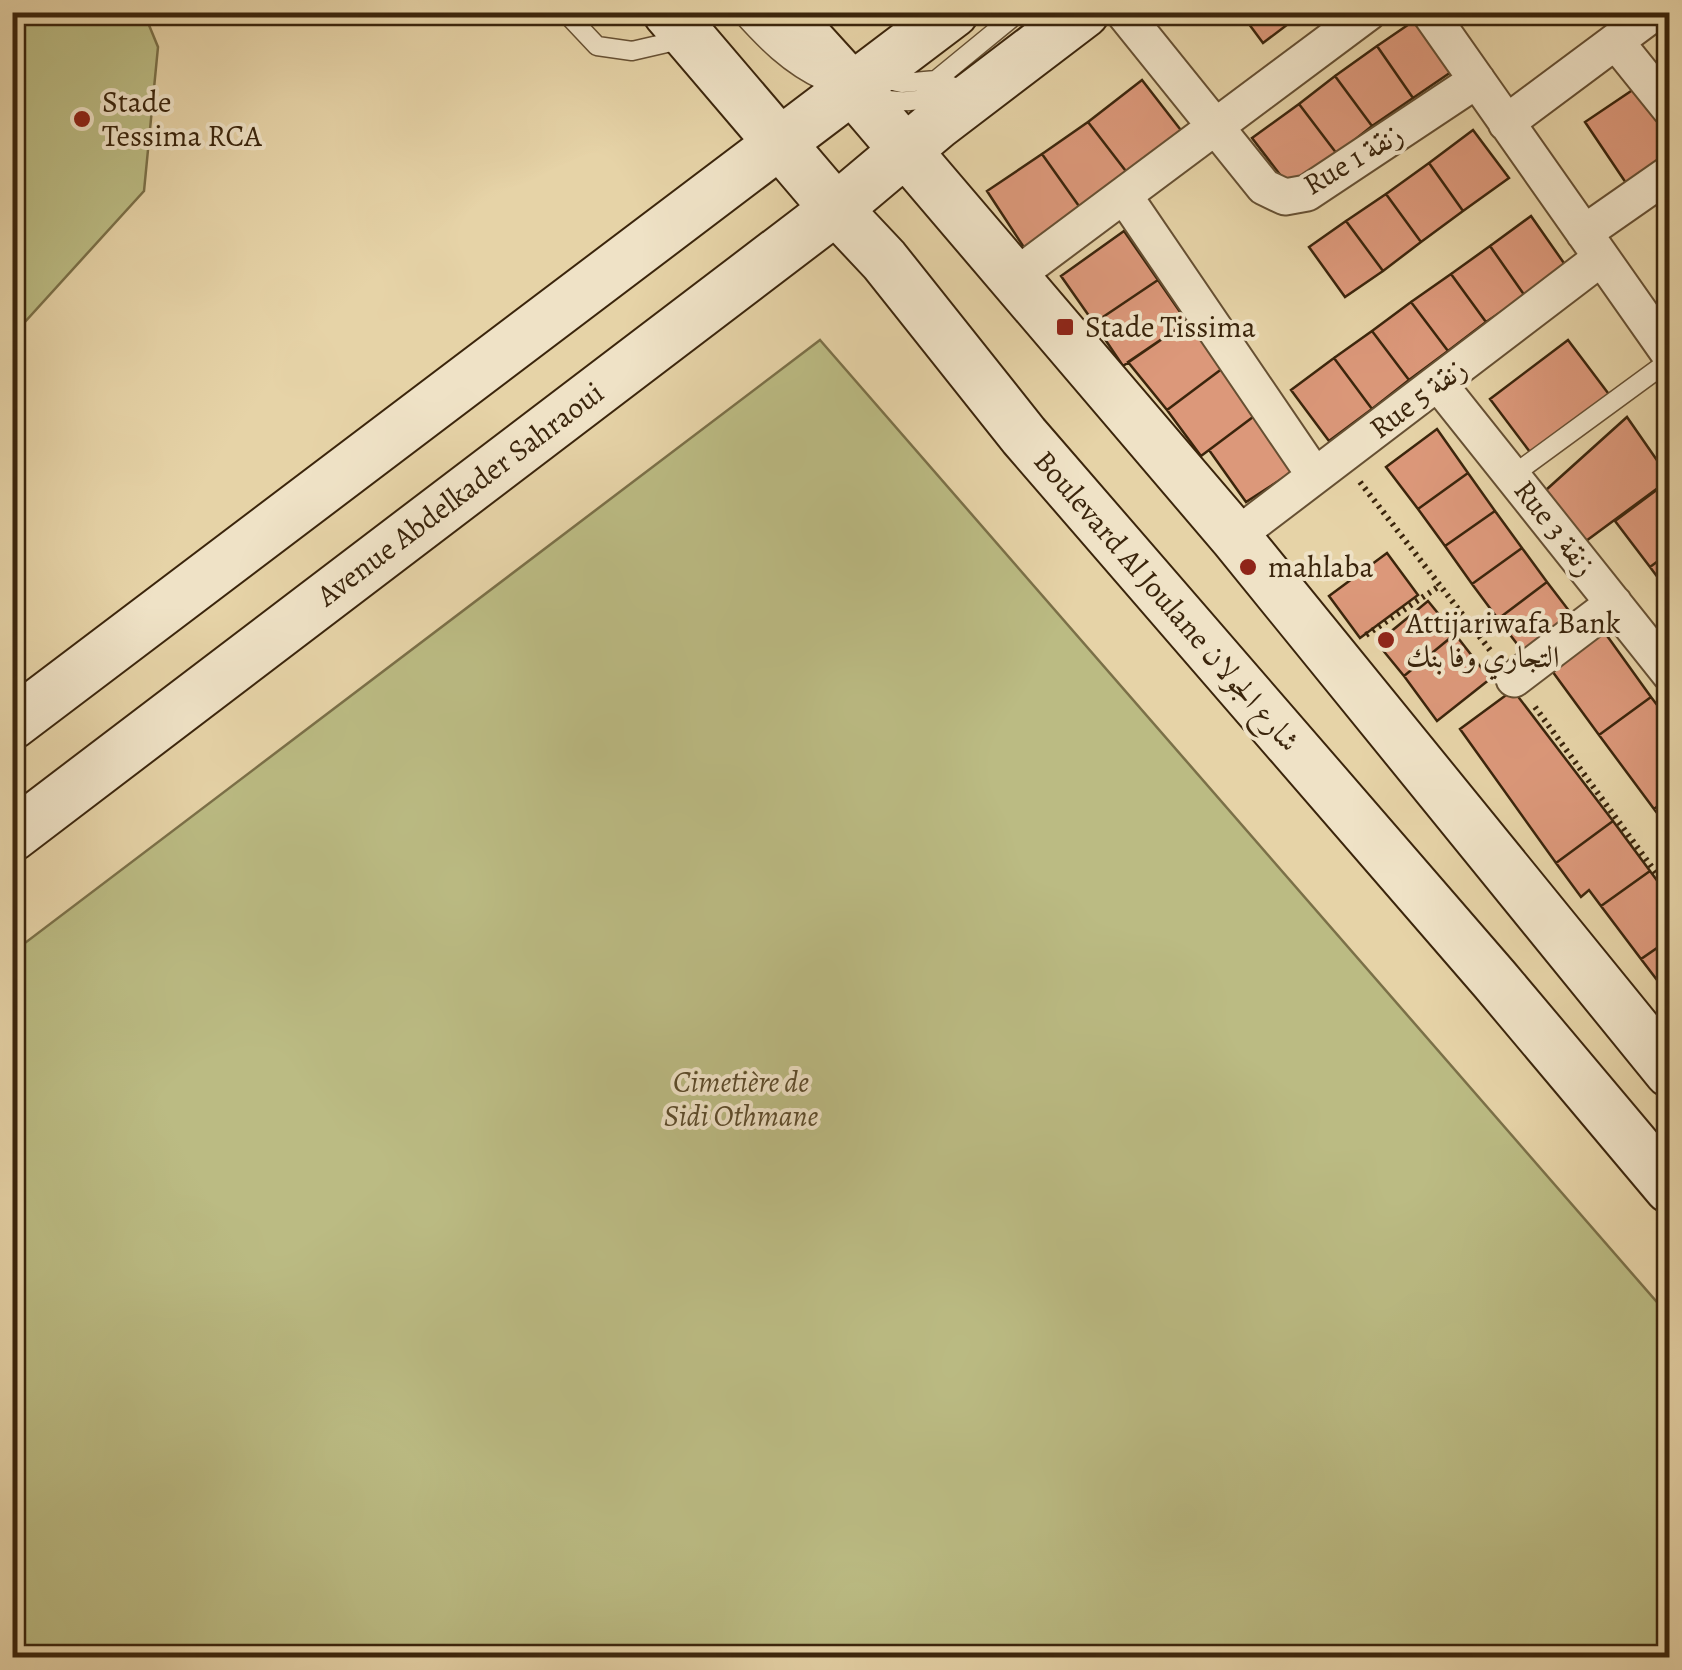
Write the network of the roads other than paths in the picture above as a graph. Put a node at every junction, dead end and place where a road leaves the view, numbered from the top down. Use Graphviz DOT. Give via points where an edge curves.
graph roads {
  1 [pos="565,12"];
  2 [pos="740,12"];
  3 [pos="757,12"];
  4 [pos="784,12"];
  5 [pos="953,12"];
  6 [pos="1084,12"];
  7 [pos="1123,12"];
  8 [pos="1368,12"];
  9 [pos="1429,12"];
  10 [pos="1655,12"];
  11 [pos="1025,18"];
  12 [pos="679,25"];
  13 [pos="1616,42"];
  14 [pos="847,74"];
  15 [pos="1476,80"];
  16 [pos="1670,109"];
  17 [pos="1506,123"];
  18 [pos="1215,129"];
  19 [pos="780,146"];
  20 [pos="905,150"];
  21 [pos="1670,172"];
  22 [pos="1125,197"];
  23 [pos="836,209"];
  24 [pos="1592,245"];
  25 [pos="1014,277"];
  26 [pos="1670,358"];
  27 [pos="1438,383"];
  28 [pos="1513,475"];
  29 [pos="1316,476"];
  30 [pos="1235,537"];
  31 [pos="1614,603"];
  32 [pos="1670,674"];
  33 [pos="1514,679"];
  34 [pos="12,724"];
  35 [pos="12,836"];
  36 [pos="1663,1052"];
  37 [pos="1670,1188"];
  1 -- 12 [label="lane" via="597,46 632,51"];
  2 -- 14 [label="lane" via="803,72 834,85"];
  3 -- 14 [label="lane" via="796,46"];
  4 -- 14 [label="main road"];
  5 -- 14 [label="main road"];
  6 -- 20 [label="main road, Avenue Abdelkader Sahraoui"];
  7 -- 18 [label="street, Rue 1 زنقة"];
  8 -- 18 [label="street"];
  9 -- 15 [label="street"];
  10 -- 13 [label="street"];
  11 -- 14 [label="lane" via="947,90 926,99 893,102"];
  12 -- 19 [label="main road, Boulevard Al Joulane شارع الجولان"];
  13 -- 16 [label="street"];
  13 -- 17 [label="street"];
  14 -- 19 [label="main road"];
  14 -- 20 [label="main road"];
  15 -- 17 [label="street"];
  15 -- 18 [label="street, Rue 1 زنقة" via="1307,193 1285,196 1264,187"];
  17 -- 24 [label="street"];
  18 -- 22 [label="street"];
  19 -- 23 [label="main road, Boulevard Al Joulane شارع الجولان"];
  19 -- 34 [label="main road"];
  20 -- 23 [label="main road, Avenue Abdelkader Sahraoui"];
  20 -- 25 [label="main road"];
  21 -- 24 [label="street, Rue 5 زنقة"];
  22 -- 25 [label="street"];
  22 -- 29 [label="street"];
  23 -- 35 [label="main road, Avenue Abdelkader Sahraoui"];
  23 -- 37 [label="main road, Boulevard Al Joulane شارع الجولان"];
  24 -- 26 [label="street"];
  24 -- 27 [label="street, Rue 5 زنقة"];
  25 -- 30 [label="main road"];
  26 -- 28 [label="lane"];
  27 -- 28 [label="street, Rue 3 زنقة"];
  27 -- 29 [label="street, Rue 5 زنقة"];
  28 -- 31 [label="street, Rue 3 زنقة"];
  29 -- 30 [label="street, Rue 5 زنقة"];
  30 -- 36 [label="main road"];
  31 -- 32 [label="street, Rue 3 زنقة"];
  31 -- 33 [label="street"];
}
